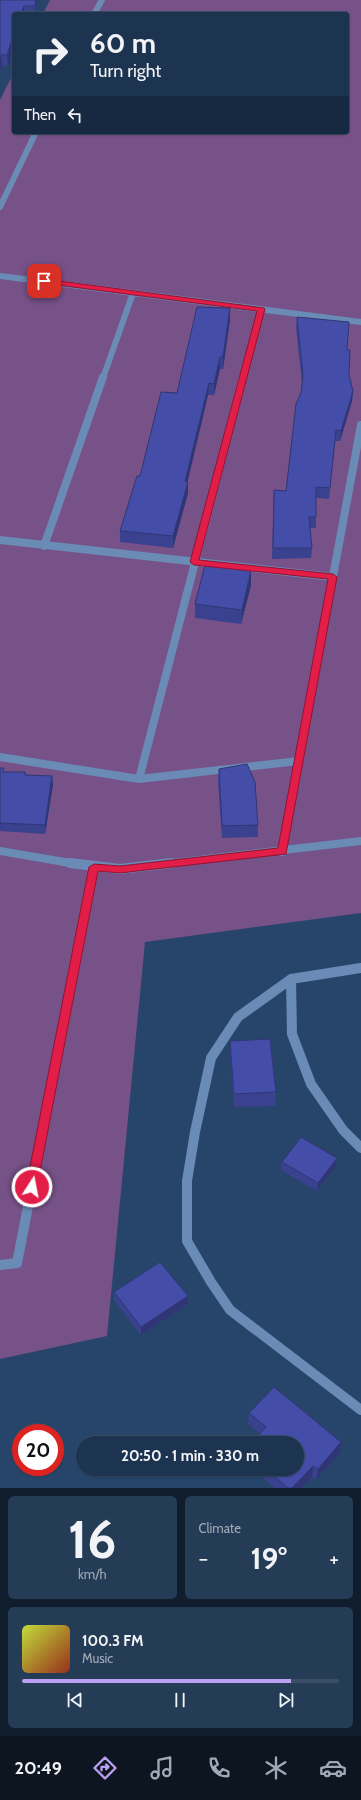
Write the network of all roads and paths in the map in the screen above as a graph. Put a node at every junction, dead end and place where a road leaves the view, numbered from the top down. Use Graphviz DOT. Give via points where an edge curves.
graph roads {
  1 [pos="102,0"];
  2 [pos="95,12"];
  3 [pos="35,134"];
  4 [pos="0,207"];
  5 [pos="0,276"];
  6 [pos="133,293"];
  7 [pos="261,309"];
  8 [pos="361,322"];
  9 [pos="361,425"];
  10 [pos="0,540"];
  11 [pos="44,546"];
  12 [pos="194,562"];
  13 [pos="333,577"];
  14 [pos="0,757"];
  15 [pos="299,761"];
  16 [pos="139,779"];
  17 [pos="361,841"];
  18 [pos="0,851"];
  19 [pos="282,852"];
  20 [pos="94,867"];
  21 [pos="361,968"];
  22 [pos="292,979"];
  23 [pos="361,1148"];
  24 [pos="0,1265"];
  25 [pos="361,1410"];
  1 -- 2 [label="street"];
  3 -- 4 [label="street"];
  5 -- 6 [label="street"];
  6 -- 7 [label="street"];
  6 -- 11 [label="street"];
  7 -- 8 [label="street"];
  7 -- 12 [label="street"];
  9 -- 13 [label="street"];
  10 -- 11 [label="street"];
  11 -- 12 [label="street"];
  12 -- 13 [label="street"];
  12 -- 16 [label="street"];
  13 -- 15 [label="street"];
  14 -- 16 [label="street"];
  15 -- 16 [label="street"];
  15 -- 19 [label="street"];
  17 -- 19 [label="street"];
  18 -- 20 [label="street"];
  19 -- 20 [label="street" via="120,869"];
  20 -- 24 [label="street" via="17,1264"];
  21 -- 22 [label="street"];
  22 -- 23 [label="street" via="292,1034 311,1084 343,1130"];
  22 -- 25 [label="street" via="238,1017 211,1058 187,1181 188,1241 230,1310"];
}
